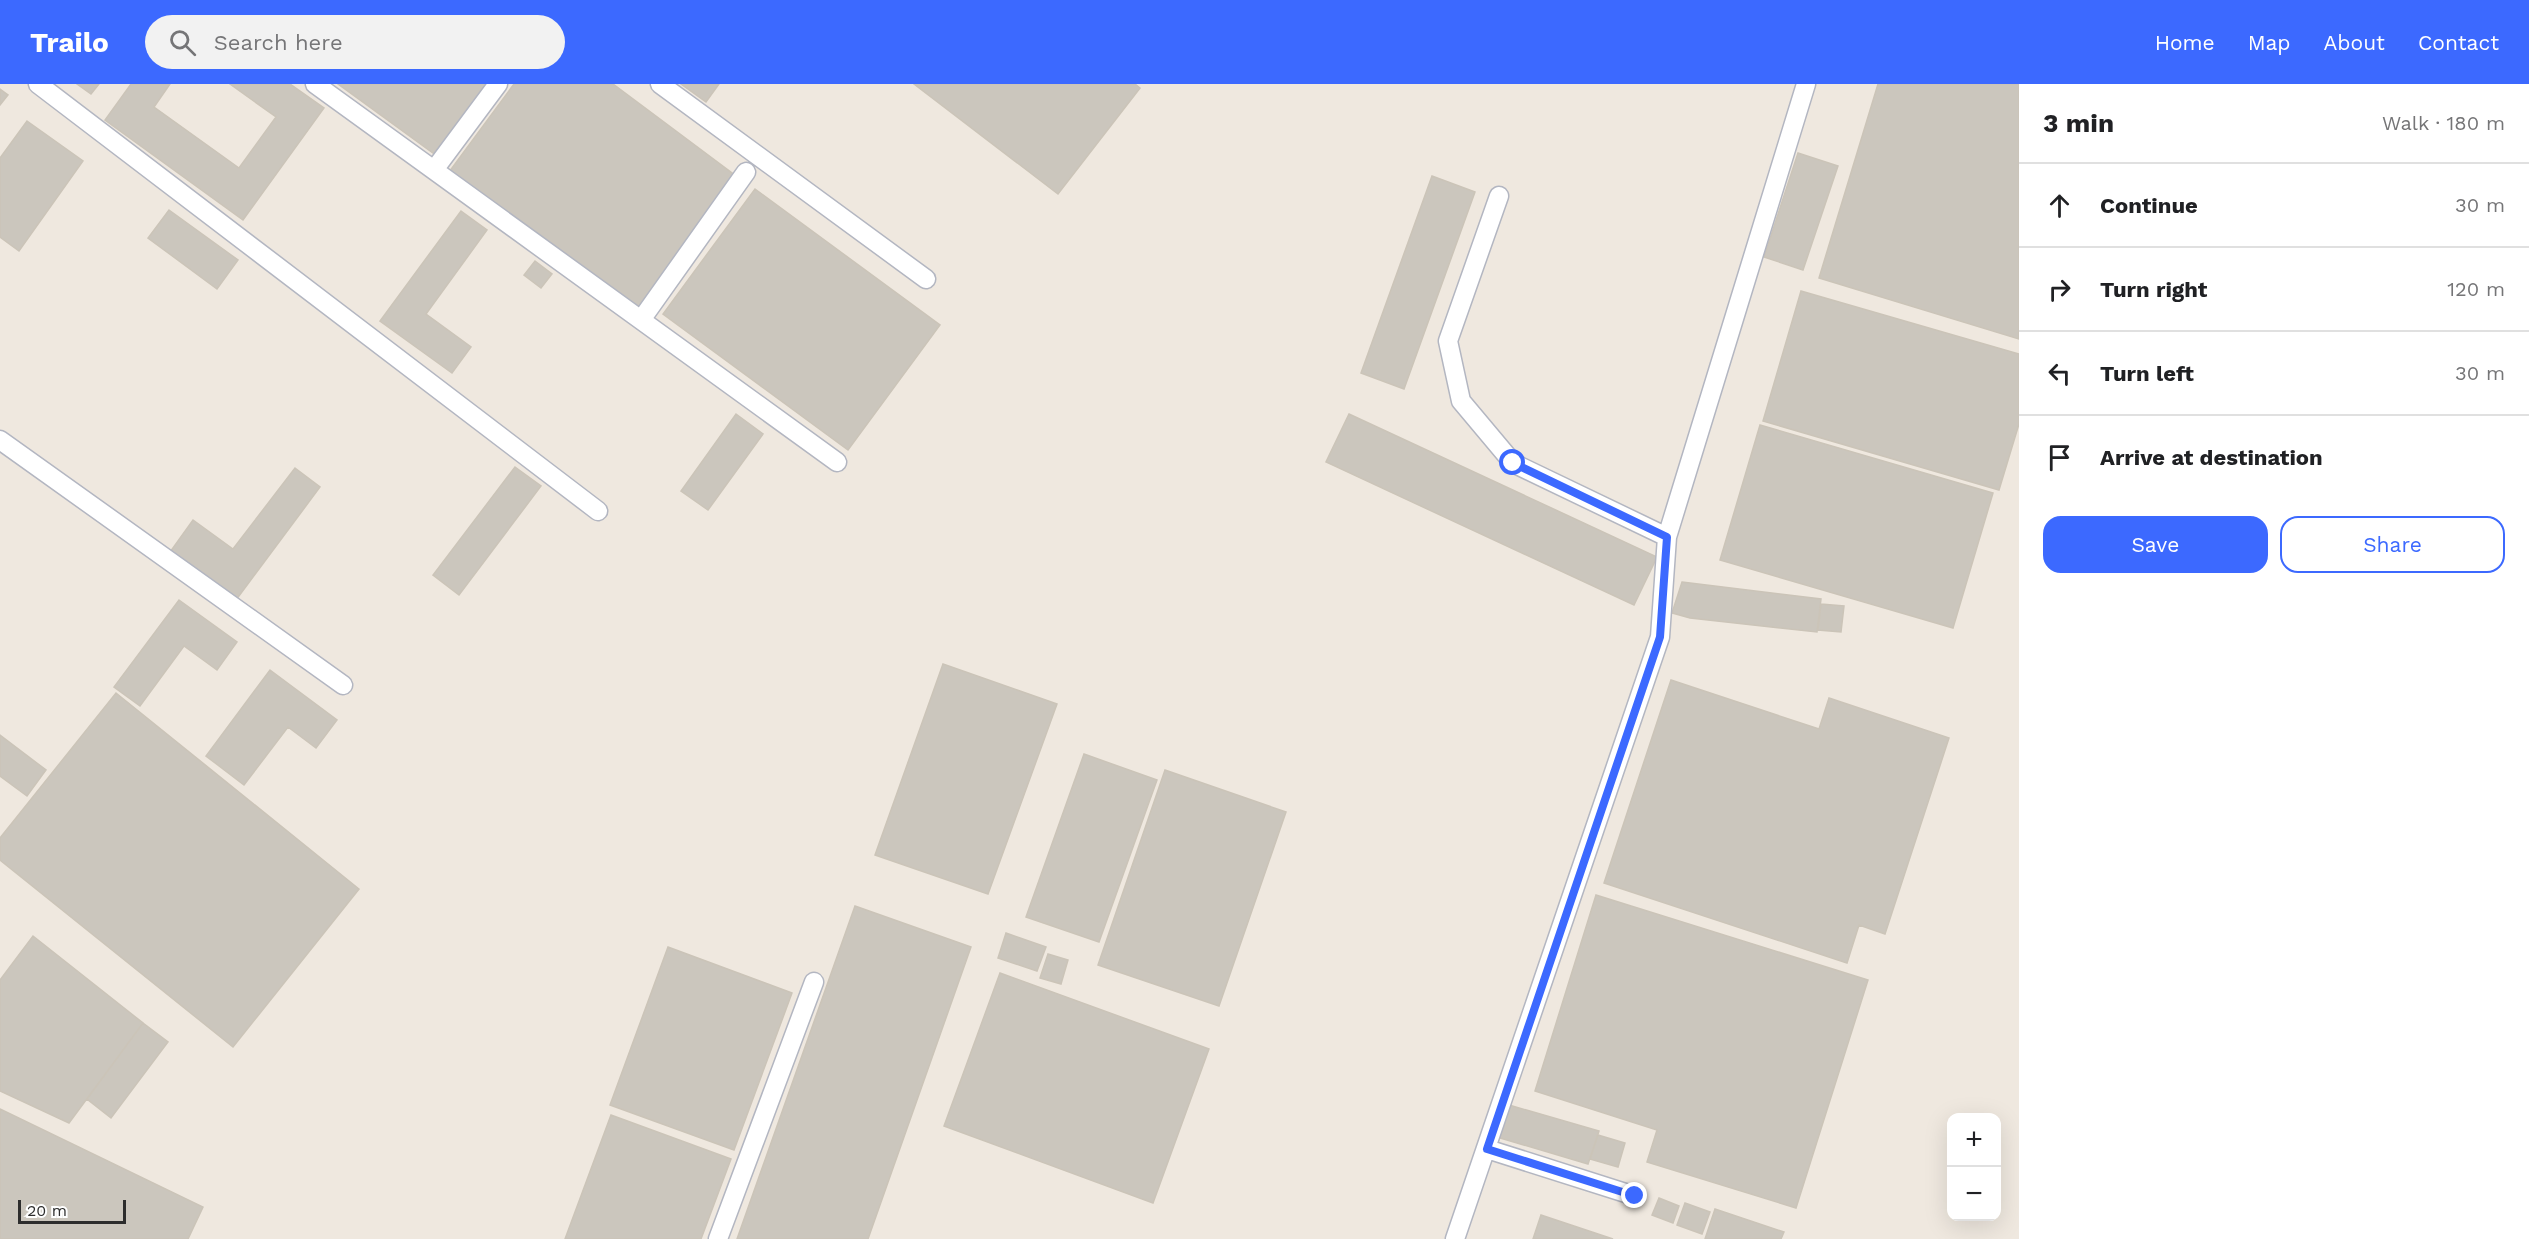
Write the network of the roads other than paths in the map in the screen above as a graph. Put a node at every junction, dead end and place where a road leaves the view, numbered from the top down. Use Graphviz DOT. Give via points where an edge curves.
graph roads {
  1 [pos="38,84"];
  2 [pos="315,84"];
  3 [pos="498,84"];
  4 [pos="660,84"];
  5 [pos="1806,84"];
  6 [pos="434,170"];
  7 [pos="746,172"];
  8 [pos="1499,196"];
  9 [pos="926,279"];
  10 [pos="641,320"];
  11 [pos="0,440"];
  12 [pos="837,462"];
  13 [pos="598,511"];
  14 [pos="1667,537"];
  15 [pos="343,685"];
  16 [pos="814,982"];
  17 [pos="1487,1149"];
  18 [pos="1635,1196"];
  19 [pos="718,1239"];
  20 [pos="1455,1239"];
  1 -- 13 [label="lane"];
  2 -- 6 [label="lane"];
  3 -- 6 [label="lane"];
  4 -- 9 [label="lane"];
  5 -- 14 [label="lane"];
  6 -- 10 [label="lane"];
  7 -- 10 [label="lane"];
  8 -- 14 [label="lane" via="1448,341 1461,401 1513,463"];
  10 -- 12 [label="lane"];
  11 -- 15 [label="lane"];
  14 -- 17 [label="lane" via="1660,637"];
  16 -- 19 [label="lane"];
  17 -- 18 [label="lane"];
  17 -- 20 [label="lane"];
}
